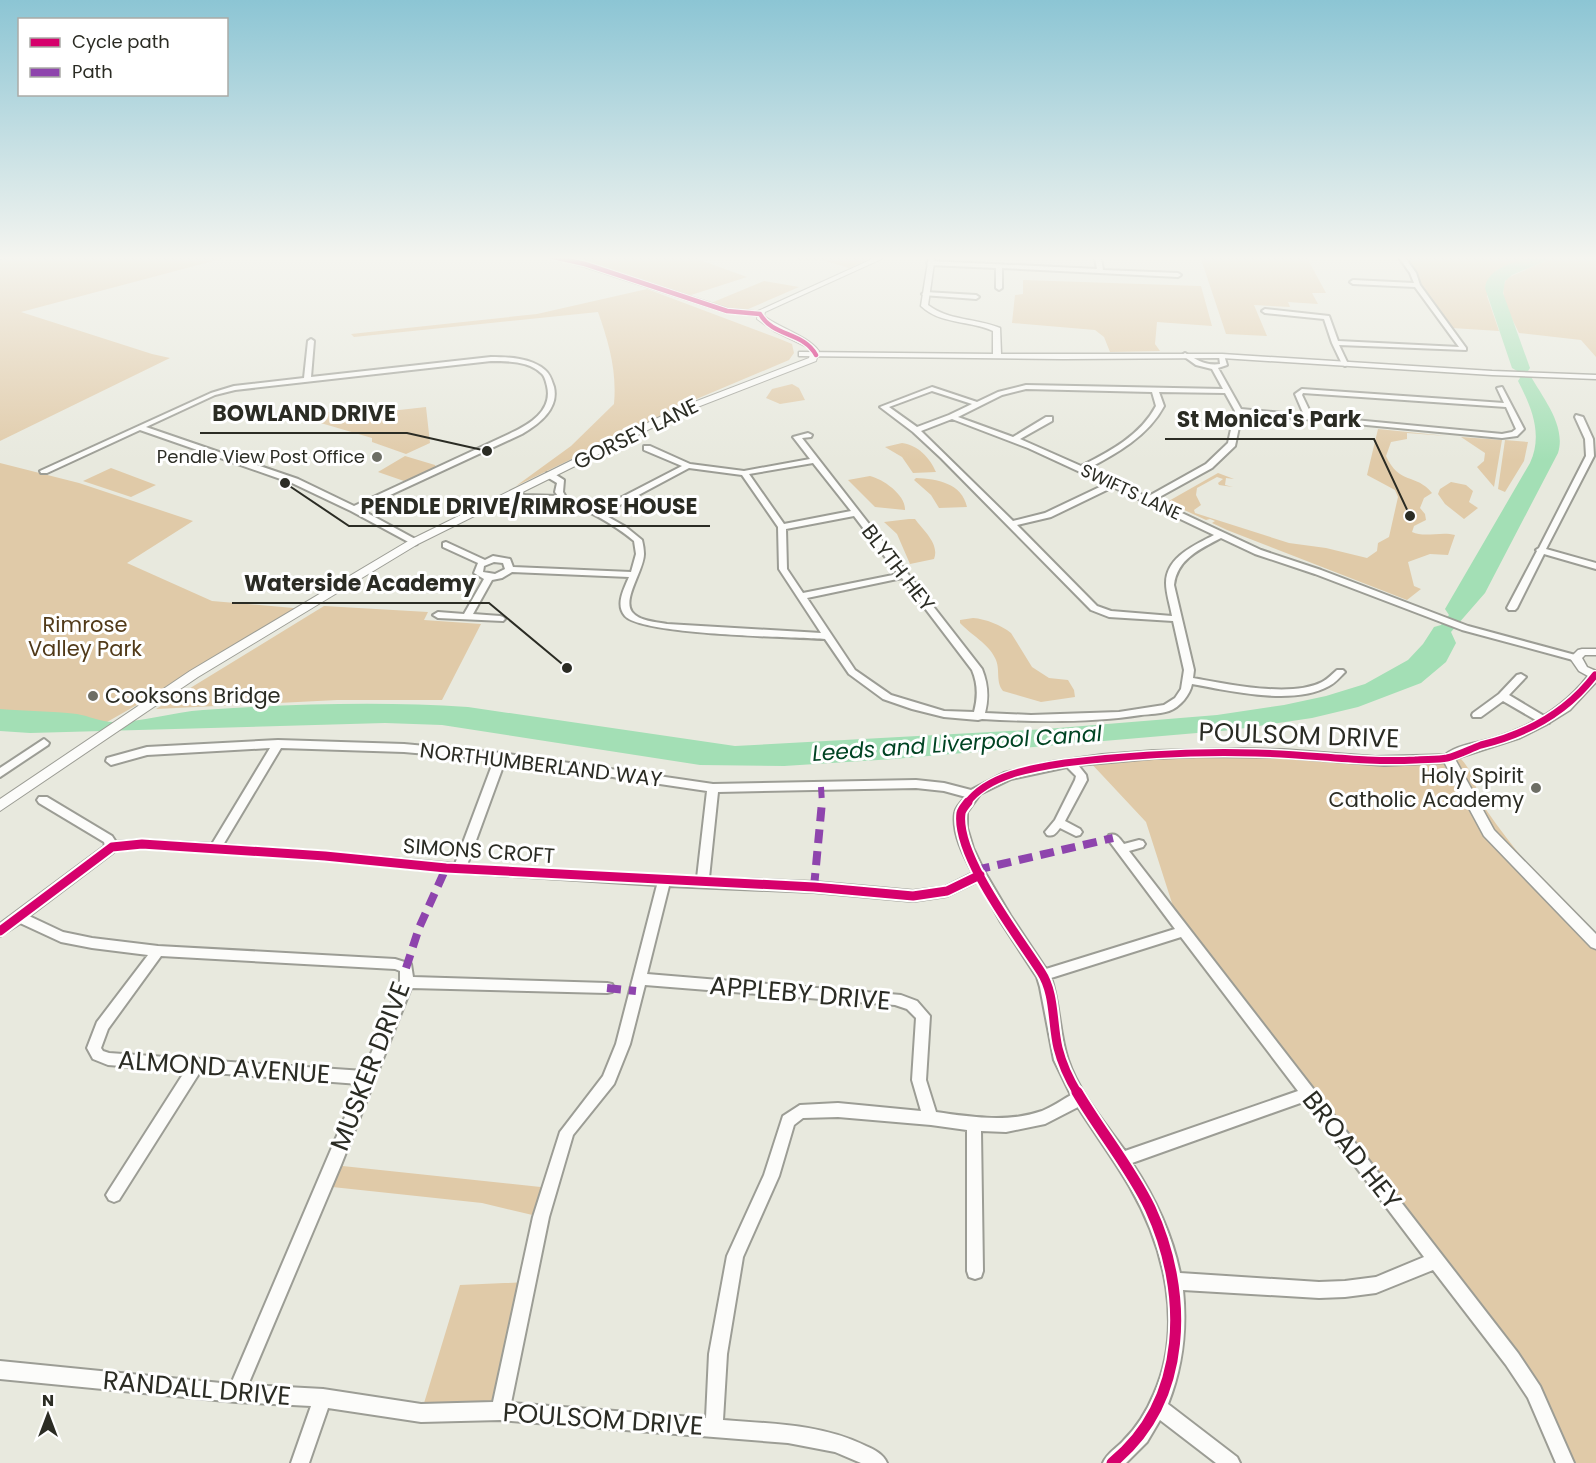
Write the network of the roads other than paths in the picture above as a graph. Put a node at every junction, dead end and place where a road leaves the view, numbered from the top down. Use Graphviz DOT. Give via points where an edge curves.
graph roads {
  1 [pos="769,324"];
  2 [pos="979,324"];
  3 [pos="1329,324"];
  4 [pos="1446,324"];
  5 [pos="795,337"];
  6 [pos="311,341"];
  7 [pos="1335,343"];
  8 [pos="802,354"];
  9 [pos="816,355"];
  10 [pos="1185,355"];
  11 [pos="997,356"];
  12 [pos="1222,356"];
  13 [pos="1345,364"];
  14 [pos="1214,367"];
  15 [pos="784,369"];
  16 [pos="1596,377"];
  17 [pos="307,379"];
  18 [pos="1500,388"];
  19 [pos="1155,389"];
  20 [pos="1228,391"];
  21 [pos="978,404"];
  22 [pos="1509,405"];
  23 [pos="1239,411"];
  24 [pos="952,417"];
  25 [pos="1579,417"];
  26 [pos="1049,418"];
  27 [pos="1309,418"];
  28 [pos="139,427"];
  29 [pos="916,430"];
  30 [pos="808,435"];
  31 [pos="1014,439"];
  32 [pos="647,448"];
  33 [pos="1593,457"];
  34 [pos="814,460"];
  35 [pos="688,466"];
  36 [pos="1081,469"];
  37 [pos="44,471"];
  38 [pos="744,472"];
  39 [pos="550,475"];
  40 [pos="1113,484"];
  41 [pos="513,494"];
  42 [pos="563,500"];
  43 [pos="1148,500"];
  44 [pos="354,509"];
  45 [pos="855,513"];
  46 [pos="596,514"];
  47 [pos="1013,524"];
  48 [pos="782,527"];
  49 [pos="1220,535"];
  50 [pos="414,542"];
  51 [pos="446,545"];
  52 [pos="1540,550"];
  53 [pos="483,562"];
  54 [pos="1596,566"];
  55 [pos="510,568"];
  56 [pos="633,575"];
  57 [pos="904,575"];
  58 [pos="489,577"];
  59 [pos="801,596"];
  60 [pos="1512,608"];
  61 [pos="438,615"];
  62 [pos="467,617"];
  63 [pos="1178,619"];
  64 [pos="500,620"];
  65 [pos="829,636"];
  66 [pos="1596,652"];
  67 [pos="1576,658"];
  68 [pos="1340,672"];
  69 [pos="1596,675"];
  70 [pos="1521,677"];
  71 [pos="1188,680"];
  72 [pos="1503,696"];
  73 [pos="1477,715"];
  74 [pos="978,717"];
  75 [pos="1545,721"];
  76 [pos="44,743"];
  77 [pos="278,744"];
  78 [pos="501,757"];
  79 [pos="1448,758"];
  80 [pos="111,761"];
  81 [pos="1069,762"];
  82 [pos="0,773"];
  83 [pos="712,788"];
  84 [pos="971,794"];
  85 [pos="43,800"];
  86 [pos="0,806"];
  87 [pos="1059,822"];
  88 [pos="1051,832"];
  89 [pos="1076,832"];
  90 [pos="1138,844"];
  91 [pos="112,847"];
  92 [pos="215,849"];
  93 [pos="460,867"];
  94 [pos="980,875"];
  95 [pos="664,882"];
  96 [pos="703,882"];
  97 [pos="20,917"];
  98 [pos="0,931"];
  99 [pos="1184,931"];
  100 [pos="1596,943"];
  101 [pos="158,951"];
  102 [pos="1043,975"];
  103 [pos="640,980"];
  104 [pos="407,982"];
  105 [pos="607,988"];
  106 [pos="197,1064"];
  107 [pos="367,1078"];
  108 [pos="1309,1094"];
  109 [pos="1080,1098"];
  110 [pos="931,1118"];
  111 [pos="974,1124"];
  112 [pos="1122,1159"];
  113 [pos="114,1195"];
  114 [pos="1437,1260"];
  115 [pos="975,1270"];
  116 [pos="1175,1281"];
  117 [pos="0,1370"];
  118 [pos="236,1393"];
  119 [pos="323,1398"];
  120 [pos="1158,1408"];
  121 [pos="500,1411"];
  122 [pos="714,1426"];
  123 [pos="300,1463"];
  124 [pos="878,1463"];
  125 [pos="1112,1463"];
  126 [pos="1231,1463"];
  127 [pos="1565,1463"];
  1 -- 5 [label="main road"];
  2 -- 11 [label="street" via="997,330"];
  3 -- 7 [label="street"];
  4 -- 7 [label="street" via="1464,349"];
  5 -- 8 [label="main road" via="802,346"];
  5 -- 9 [label="main road" via="810,345"];
  6 -- 17 [label="street"];
  7 -- 13 [label="street"];
  8 -- 9 [label="street"];
  8 -- 15 [label="main road, GORSEY LANE"];
  9 -- 11 [label="street"];
  9 -- 15 [label="main road, GORSEY LANE"];
  10 -- 11 [label="street"];
  10 -- 12 [label="street"];
  10 -- 14 [label="street"];
  12 -- 13 [label="street"];
  12 -- 14 [label="street" via="1224,365"];
  13 -- 16 [label="street"];
  14 -- 20 [label="street"];
  15 -- 39 [label="main road, GORSEY LANE" via="679,411"];
  17 -- 28 [label="street" via="222,391"];
  17 -- 44 [label="street" via="492,359 521,362 547,375 551,401 535,423"];
  18 -- 22 [label="street"];
  19 -- 20 [label="street"];
  19 -- 21 [label="street" via="1026,387 1000,393"];
  19 -- 36 [label="street" via="1160,406 1152,418 1118,449"];
  20 -- 23 [label="street"];
  21 -- 24 [label="street"];
  21 -- 29 [label="street" via="932,389 884,405"];
  22 -- 27 [label="street" via="1302,391 1298,393"];
  22 -- 27 [label="street" via="1520,429 1502,436"];
  23 -- 27 [label="street"];
  23 -- 43 [label="street" via="1232,444 1209,466"];
  24 -- 29 [label="street"];
  24 -- 31 [label="street, SWIFTS LANE"];
  25 -- 33 [label="street"];
  26 -- 31 [label="street"];
  28 -- 37 [label="street"];
  28 -- 44 [label="street" via="295,481"];
  29 -- 47 [label="street"];
  30 -- 34 [label="street, BLYTH HEY" via="797,437"];
  31 -- 36 [label="street, SWIFTS LANE"];
  32 -- 35 [label="street"];
  33 -- 52 [label="street"];
  34 -- 38 [label="street"];
  34 -- 45 [label="street, BLYTH HEY"];
  35 -- 38 [label="street"];
  35 -- 46 [label="street"];
  36 -- 40 [label="street, SWIFTS LANE"];
  38 -- 48 [label="street"];
  39 -- 41 [label="main road, GORSEY LANE"];
  39 -- 42 [label="street" via="561,482 559,492"];
  40 -- 43 [label="street, SWIFTS LANE"];
  40 -- 47 [label="street" via="1048,515"];
  41 -- 42 [label="street" via="526,499"];
  41 -- 50 [label="main road, GORSEY LANE"];
  42 -- 46 [label="street"];
  43 -- 49 [label="street, SWIFTS LANE"];
  44 -- 50 [label="street"];
  45 -- 48 [label="street"];
  45 -- 57 [label="street, BLYTH HEY"];
  46 -- 56 [label="street" via="638,540 641,554"];
  47 -- 63 [label="street" via="1097,610"];
  48 -- 59 [label="street" via="782,564"];
  49 -- 63 [label="street" via="1174,566 1170,585"];
  49 -- 67 [label="street, SWIFTS LANE" via="1465,628"];
  50 -- 86 [label="main road, GORSEY LANE" via="210,664"];
  51 -- 53 [label="street"];
  52 -- 54 [label="street"];
  52 -- 60 [label="street"];
  53 -- 55 [label="street" via="503,559 510,563"];
  53 -- 58 [label="street" via="478,573"];
  55 -- 56 [label="street"];
  55 -- 58 [label="street" via="500,576"];
  56 -- 65 [label="street" via="625,608 630,616 646,624"];
  57 -- 59 [label="street"];
  57 -- 74 [label="street, BLYTH HEY" via="977,669 984,687"];
  58 -- 62 [label="street"];
  59 -- 65 [label="street"];
  61 -- 62 [label="street"];
  62 -- 64 [label="street"];
  63 -- 71 [label="street"];
  65 -- 74 [label="street" via="852,672 887,697 944,714"];
  66 -- 67 [label="street" via="1582,652"];
  67 -- 69 [label="street" via="1583,669"];
  68 -- 71 [label="street" via="1327,683 1299,690 1238,689"];
  69 -- 75 [label="street, POULSOM DRIVE" via="1582,694"];
  70 -- 72 [label="street"];
  71 -- 74 [label="street" via="1179,700 1156,710 1074,717"];
  72 -- 73 [label="street"];
  72 -- 75 [label="street"];
  75 -- 79 [label="street, POULSOM DRIVE"];
  76 -- 82 [label="street"];
  77 -- 78 [label="street, NORTHUMBERLAND WAY" via="404,748"];
  77 -- 80 [label="street, NORTHUMBERLAND WAY" via="147,751"];
  77 -- 92 [label="street"];
  78 -- 83 [label="street, NORTHUMBERLAND WAY"];
  78 -- 93 [label="street"];
  79 -- 81 [label="street, POULSOM DRIVE" via="1378,762 1189,751"];
  79 -- 100 [label="street" via="1489,833"];
  81 -- 84 [label="street, POULSOM DRIVE" via="1008,775"];
  81 -- 87 [label="street" via="1081,780"];
  83 -- 84 [label="street, NORTHUMBERLAND WAY" via="916,784"];
  83 -- 96 [label="street"];
  84 -- 94 [label="street" via="962,809 960,823"];
  85 -- 91 [label="street" via="108,839"];
  87 -- 88 [label="street"];
  87 -- 89 [label="street"];
  90 -- 99 [label="street, BROAD HEY" via="1117,844"];
  91 -- 92 [label="street, SIMONS CROFT" via="142,844"];
  91 -- 97 [label="street"];
  92 -- 93 [label="street, SIMONS CROFT"];
  93 -- 95 [label="street, SIMONS CROFT"];
  94 -- 96 [label="street, SIMONS CROFT" via="947,891 913,896"];
  94 -- 102 [label="street"];
  95 -- 96 [label="street, SIMONS CROFT"];
  95 -- 103 [label="street"];
  97 -- 98 [label="street"];
  97 -- 101 [label="street, MUSKER DRIVE" via="61,938"];
  99 -- 102 [label="street"];
  99 -- 108 [label="street, BROAD HEY"];
  101 -- 104 [label="street, MUSKER DRIVE" via="395,964 406,968"];
  101 -- 106 [label="street, ALMOND AVENUE" via="102,1026 94,1048 98,1055 108,1059"];
  102 -- 109 [label="street" via="1058,1050"];
  103 -- 110 [label="street, APPLEBY DRIVE" via="896,999 912,1005 923,1016 919,1080"];
  103 -- 121 [label="street" via="609,1080 567,1132 541,1217"];
  104 -- 105 [label="street"];
  104 -- 107 [label="street, MUSKER DRIVE"];
  106 -- 107 [label="street, ALMOND AVENUE"];
  106 -- 113 [label="street"];
  107 -- 118 [label="street, MUSKER DRIVE"];
  108 -- 112 [label="street"];
  108 -- 114 [label="street, BROAD HEY"];
  109 -- 111 [label="street" via="1045,1117 1006,1125"];
  109 -- 112 [label="street"];
  110 -- 111 [label="street"];
  110 -- 122 [label="street" via="816,1109 800,1112 788,1121 771,1176 735,1256 718,1354"];
  111 -- 115 [label="street"];
  112 -- 116 [label="street" via="1156,1220"];
  114 -- 116 [label="street" via="1376,1285 1345,1289"];
  114 -- 127 [label="street, BROAD HEY" via="1534,1392"];
  116 -- 120 [label="street" via="1177,1338"];
  117 -- 118 [label="street, RANDALL DRIVE"];
  118 -- 119 [label="street, RANDALL DRIVE"];
  119 -- 121 [label="street, POULSOM DRIVE" via="421,1413"];
  119 -- 123 [label="street"];
  120 -- 125 [label="street" via="1140,1435"];
  120 -- 126 [label="street"];
  121 -- 122 [label="street, POULSOM DRIVE"];
  122 -- 124 [label="street, POULSOM DRIVE" via="826,1439"];
}
